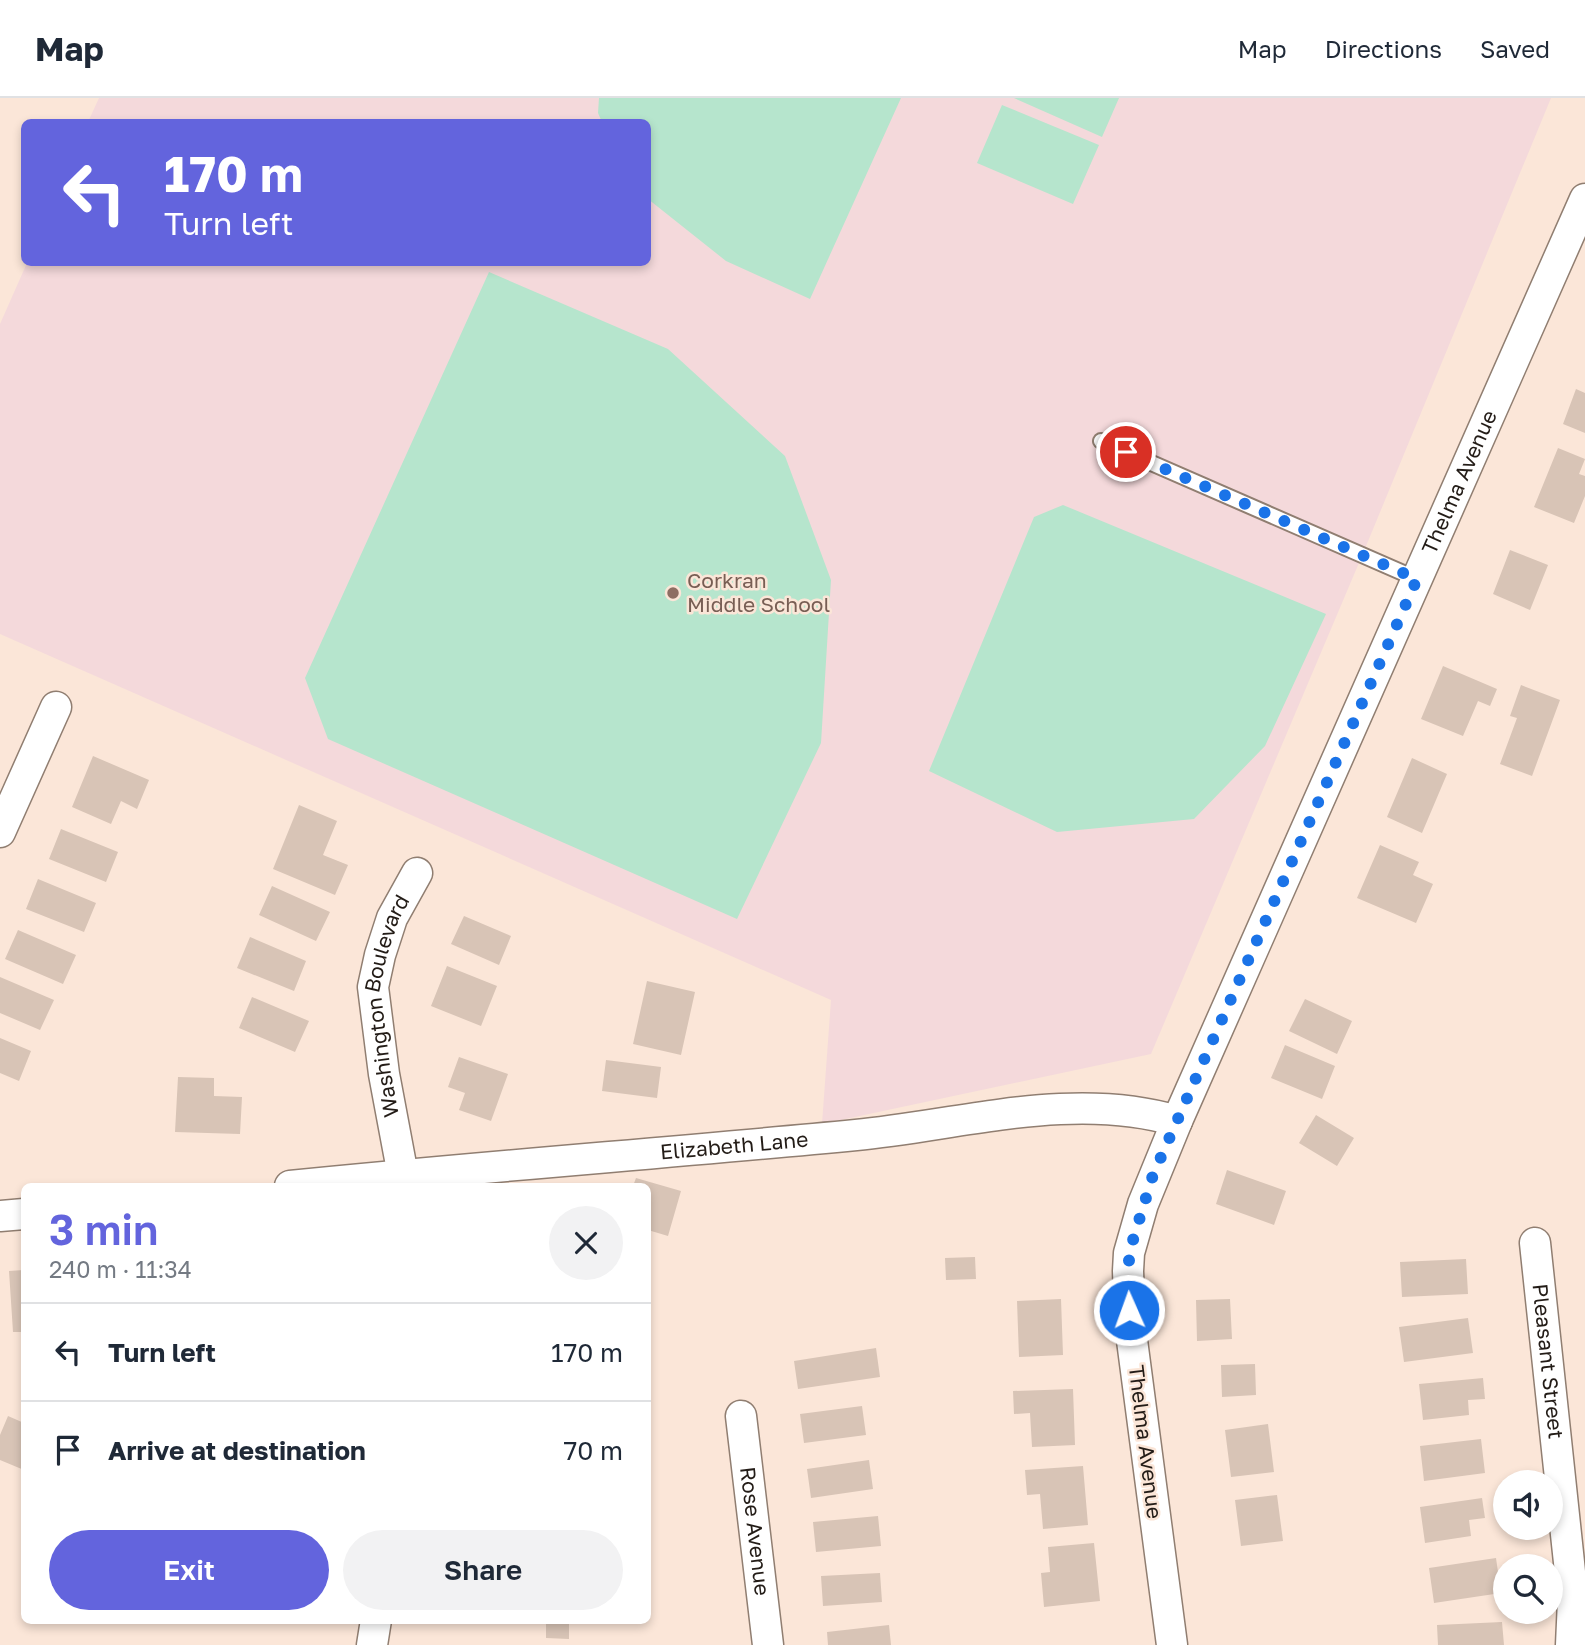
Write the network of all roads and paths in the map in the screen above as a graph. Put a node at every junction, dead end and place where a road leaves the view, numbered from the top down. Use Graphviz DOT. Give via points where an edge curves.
graph roads {
  1 [pos="1585,199"];
  2 [pos="1101,441"];
  3 [pos="1417,579"];
  4 [pos="56,706"];
  5 [pos="0,832"];
  6 [pos="417,873"];
  7 [pos="1177,1121"];
  8 [pos="404,1181"];
  9 [pos="358,1183"];
  10 [pos="21,1214"];
  11 [pos="0,1216"];
  12 [pos="1535,1243"];
  13 [pos="741,1416"];
  14 [pos="375,1624"];
  15 [pos="372,1645"];
  16 [pos="768,1645"];
  17 [pos="1172,1645"];
  18 [pos="1571,1645"];
  1 -- 3 [label="street, Thelma Avenue"];
  2 -- 3 [label="lane"];
  3 -- 7 [label="street, Thelma Avenue"];
  4 -- 5 [label="street"];
  6 -- 8 [label="street, Washington Boulevard" via="392,918 373,988"];
  7 -- 8 [label="street, Elizabeth Lane" via="1127,1110 1046,1111 860,1135"];
  7 -- 17 [label="street, Thelma Avenue" via="1143,1204 1128,1272 1130,1325"];
  8 -- 9 [label="street, Elizabeth Lane"];
  10 -- 11 [label="street"];
  12 -- 18 [label="street, Pleasant Street" via="1573,1600"];
  13 -- 16 [label="street, Rose Avenue"];
  14 -- 15 [label="street"];
}
